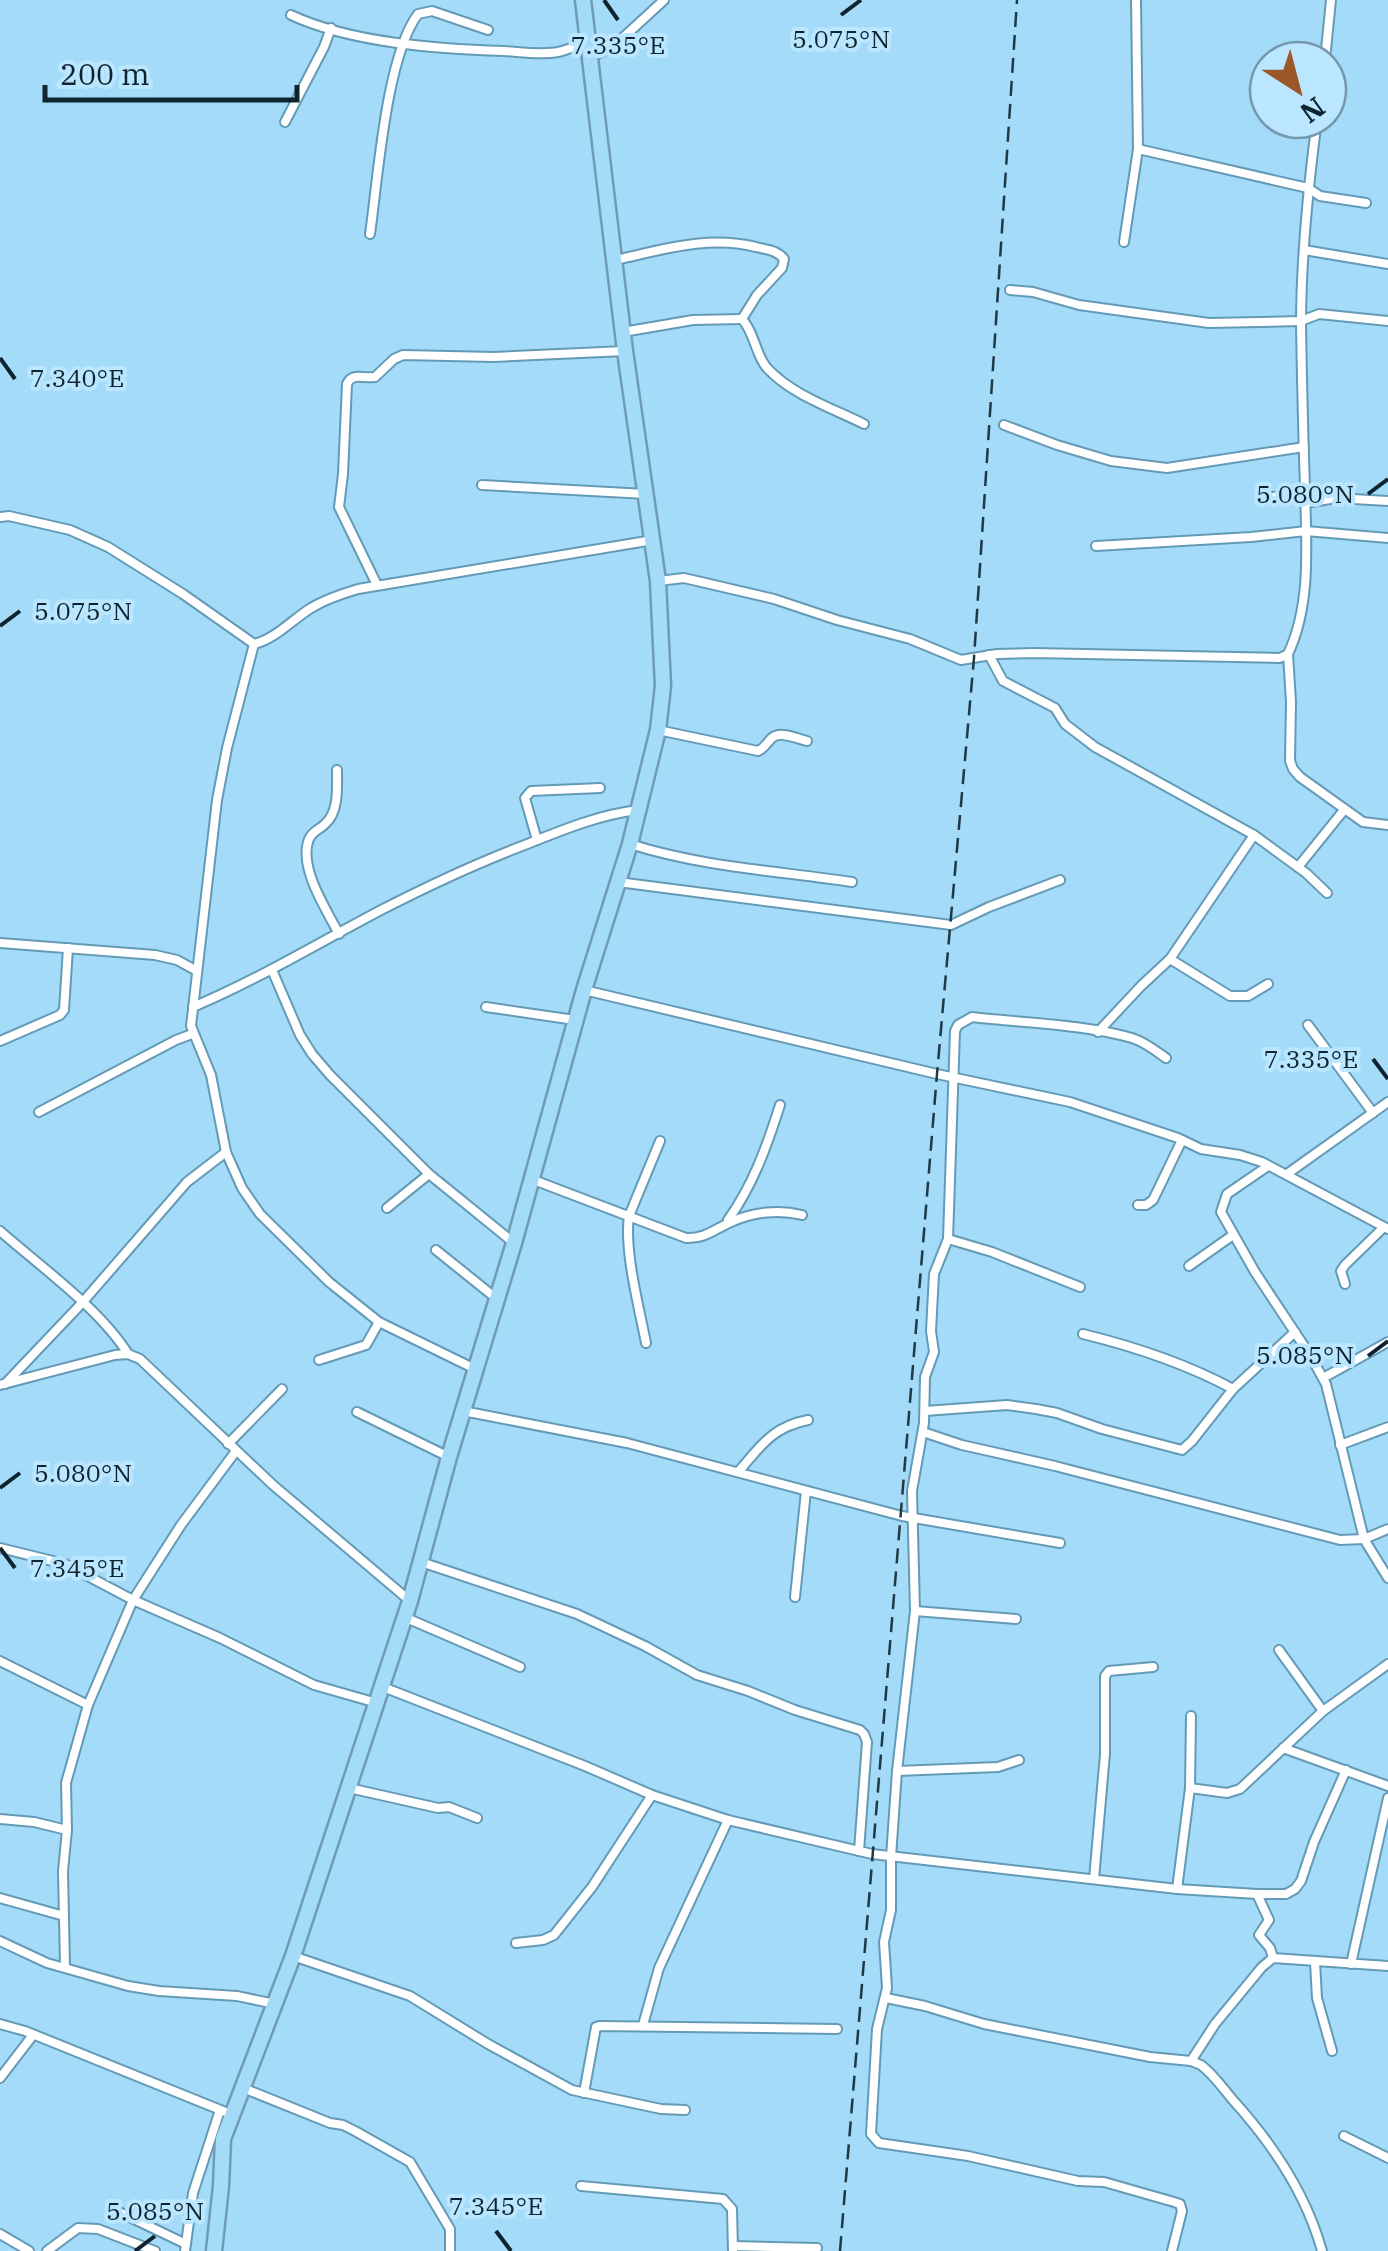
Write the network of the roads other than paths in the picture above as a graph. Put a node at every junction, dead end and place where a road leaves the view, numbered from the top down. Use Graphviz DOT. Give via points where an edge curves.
graph roads {
  1 [pos="583,0"];
  2 [pos="664,0"];
  3 [pos="1136,0"];
  4 [pos="1331,0"];
  5 [pos="291,15"];
  6 [pos="331,28"];
  7 [pos="488,30"];
  8 [pos="1327,40"];
  9 [pos="404,43"];
  10 [pos="588,50"];
  11 [pos="285,122"];
  12 [pos="1314,140"];
  13 [pos="1138,149"];
  14 [pos="1308,188"];
  15 [pos="1366,203"];
  16 [pos="370,234"];
  17 [pos="1124,242"];
  18 [pos="1304,250"];
  19 [pos="615,260"];
  20 [pos="1388,264"];
  21 [pos="1010,290"];
  22 [pos="742,319"];
  23 [pos="1388,321"];
  24 [pos="1301,322"];
  25 [pos="624,332"];
  26 [pos="625,351"];
  27 [pos="864,424"];
  28 [pos="1004,425"];
  29 [pos="1304,447"];
  30 [pos="482,485"];
  31 [pos="646,494"];
  32 [pos="1265,498"];
  33 [pos="1305,498"];
  34 [pos="1388,500"];
  35 [pos="0,517"];
  36 [pos="1306,531"];
  37 [pos="1388,538"];
  38 [pos="654,540"];
  39 [pos="1096,546"];
  40 [pos="658,582"];
  41 [pos="377,586"];
  42 [pos="254,644"];
  43 [pos="1288,654"];
  44 [pos="989,655"];
  45 [pos="658,730"];
  46 [pos="806,741"];
  47 [pos="337,770"];
  48 [pos="600,788"];
  49 [pos="638,810"];
  50 [pos="1344,810"];
  51 [pos="1388,825"];
  52 [pos="1254,835"];
  53 [pos="538,840"];
  54 [pos="630,844"];
  55 [pos="1298,867"];
  56 [pos="1060,880"];
  57 [pos="618,882"];
  58 [pos="852,882"];
  59 [pos="1327,893"];
  60 [pos="338,934"];
  61 [pos="0,943"];
  62 [pos="68,948"];
  63 [pos="1170,958"];
  64 [pos="272,970"];
  65 [pos="197,971"];
  66 [pos="1268,984"];
  67 [pos="584,990"];
  68 [pos="193,1007"];
  69 [pos="486,1007"];
  70 [pos="575,1020"];
  71 [pos="1308,1025"];
  72 [pos="1098,1032"];
  73 [pos="192,1034"];
  74 [pos="0,1041"];
  75 [pos="1166,1058"];
  76 [pos="954,1076"];
  77 [pos="1388,1102"];
  78 [pos="780,1105"];
  79 [pos="39,1112"];
  80 [pos="1373,1113"];
  81 [pos="660,1140"];
  82 [pos="1182,1140"];
  83 [pos="226,1152"];
  84 [pos="1268,1166"];
  85 [pos="428,1174"];
  86 [pos="1287,1174"];
  87 [pos="530,1179"];
  88 [pos="1138,1206"];
  89 [pos="387,1208"];
  90 [pos="802,1215"];
  91 [pos="629,1216"];
  92 [pos="726,1224"];
  93 [pos="1386,1228"];
  94 [pos="0,1231"];
  95 [pos="1233,1236"];
  96 [pos="948,1239"];
  97 [pos="514,1243"];
  98 [pos="436,1250"];
  99 [pos="1189,1266"];
  100 [pos="1344,1284"];
  101 [pos="1080,1287"];
  102 [pos="497,1298"];
  103 [pos="82,1303"];
  104 [pos="379,1322"];
  105 [pos="1295,1332"];
  106 [pos="1083,1334"];
  107 [pos="1388,1342"];
  108 [pos="646,1343"];
  109 [pos="128,1354"];
  110 [pos="319,1360"];
  111 [pos="475,1370"];
  112 [pos="1323,1378"];
  113 [pos="2,1385"];
  114 [pos="282,1389"];
  115 [pos="1233,1389"];
  116 [pos="925,1410"];
  117 [pos="463,1411"];
  118 [pos="358,1412"];
  119 [pos="808,1420"];
  120 [pos="1388,1427"];
  121 [pos="923,1432"];
  122 [pos="1340,1445"];
  123 [pos="232,1448"];
  124 [pos="449,1457"];
  125 [pos="738,1472"];
  126 [pos="806,1491"];
  127 [pos="912,1518"];
  128 [pos="1388,1529"];
  129 [pos="1364,1539"];
  130 [pos="1060,1544"];
  131 [pos="0,1548"];
  132 [pos="421,1562"];
  133 [pos="1388,1578"];
  134 [pos="795,1598"];
  135 [pos="132,1600"];
  136 [pos="410,1601"];
  137 [pos="915,1612"];
  138 [pos="404,1618"];
  139 [pos="1016,1619"];
  140 [pos="1279,1650"];
  141 [pos="0,1661"];
  142 [pos="1388,1664"];
  143 [pos="520,1667"];
  144 [pos="1154,1667"];
  145 [pos="383,1687"];
  146 [pos="378,1703"];
  147 [pos="88,1705"];
  148 [pos="1323,1711"];
  149 [pos="1191,1716"];
  150 [pos="1283,1748"];
  151 [pos="1018,1760"];
  152 [pos="897,1770"];
  153 [pos="1346,1770"];
  154 [pos="1388,1786"];
  155 [pos="350,1788"];
  156 [pos="1190,1788"];
  157 [pos="652,1795"];
  158 [pos="1388,1798"];
  159 [pos="477,1818"];
  160 [pos="0,1820"];
  161 [pos="728,1820"];
  162 [pos="67,1830"];
  163 [pos="858,1851"];
  164 [pos="891,1857"];
  165 [pos="1094,1879"];
  166 [pos="1176,1890"];
  167 [pos="1257,1894"];
  168 [pos="0,1898"];
  169 [pos="64,1916"];
  170 [pos="0,1941"];
  171 [pos="516,1942"];
  172 [pos="294,1956"];
  173 [pos="1273,1958"];
  174 [pos="1315,1962"];
  175 [pos="1352,1964"];
  176 [pos="1388,1966"];
  177 [pos="65,1968"];
  178 [pos="886,1998"];
  179 [pos="275,2004"];
  180 [pos="0,2024"];
  181 [pos="644,2025"];
  182 [pos="837,2029"];
  183 [pos="33,2034"];
  184 [pos="1332,2051"];
  185 [pos="1191,2061"];
  186 [pos="0,2078"];
  187 [pos="243,2088"];
  188 [pos="584,2093"];
  189 [pos="685,2110"];
  190 [pos="226,2112"];
  191 [pos="1344,2136"];
  192 [pos="1388,2158"];
  193 [pos="581,2186"];
  194 [pos="116,2212"];
  195 [pos="0,2234"];
  196 [pos="186,2248"];
  197 [pos="733,2248"];
  198 [pos="818,2248"];
  199 [pos="29,2251"];
  200 [pos="47,2251"];
  201 [pos="156,2251"];
  202 [pos="214,2251"];
  203 [pos="450,2251"];
  204 [pos="1172,2251"];
  205 [pos="1322,2251"];
  1 -- 10 [label="highway"];
  2 -- 10 [label="street" via="614,46"];
  3 -- 13 [label="street"];
  4 -- 8 [label="street"];
  5 -- 6 [label="street"];
  6 -- 9 [label="street"];
  6 -- 11 [label="street"];
  7 -- 9 [label="street" via="432,11 418,14"];
  9 -- 10 [label="street"];
  9 -- 16 [label="street"];
  10 -- 19 [label="highway"];
  12 -- 14 [label="street"];
  13 -- 14 [label="street"];
  13 -- 17 [label="street"];
  14 -- 15 [label="street"];
  14 -- 18 [label="street"];
  18 -- 20 [label="street"];
  18 -- 24 [label="street"];
  19 -- 22 [label="street" via="707,241 780,253 782,268"];
  19 -- 25 [label="highway"];
  21 -- 24 [label="street" via="1182,321"];
  22 -- 25 [label="street"];
  22 -- 27 [label="street" via="766,366 781,380"];
  23 -- 24 [label="street" via="1319,314"];
  24 -- 29 [label="street"];
  25 -- 26 [label="highway"];
  26 -- 31 [label="highway"];
  26 -- 41 [label="street" via="403,355 375,377 349,379 339,507"];
  28 -- 29 [label="street" via="1112,461 1167,468"];
  29 -- 33 [label="street"];
  30 -- 31 [label="street"];
  31 -- 38 [label="highway"];
  32 -- 33 [label="street"];
  33 -- 34 [label="street"];
  33 -- 36 [label="street"];
  35 -- 42 [label="street" via="70,530 108,547"];
  36 -- 37 [label="street"];
  36 -- 39 [label="street"];
  36 -- 43 [label="street" via="1302,606"];
  38 -- 40 [label="highway"];
  38 -- 41 [label="street"];
  40 -- 44 [label="street" via="684,578 774,598 956,658"];
  40 -- 45 [label="highway" via="664,686"];
  41 -- 42 [label="street" via="332,597"];
  42 -- 65 [label="street" via="227,748"];
  43 -- 44 [label="street"];
  43 -- 50 [label="street" via="1290,761"];
  44 -- 52 [label="street" via="1004,680 1056,708 1065,724 1096,747"];
  45 -- 46 [label="street" via="758,751 780,734"];
  45 -- 49 [label="highway"];
  47 -- 60 [label="street" via="333,812 308,840 306,857"];
  48 -- 53 [label="street" via="530,791 525,798"];
  49 -- 53 [label="street"];
  49 -- 54 [label="highway"];
  50 -- 51 [label="street" via="1363,822"];
  50 -- 55 [label="street"];
  52 -- 55 [label="street"];
  52 -- 63 [label="street"];
  53 -- 60 [label="street"];
  54 -- 57 [label="highway"];
  54 -- 58 [label="street" via="665,856"];
  55 -- 59 [label="street"];
  56 -- 57 [label="street" via="951,924"];
  57 -- 67 [label="highway"];
  60 -- 64 [label="street"];
  61 -- 62 [label="street"];
  62 -- 65 [label="street" via="155,955"];
  62 -- 74 [label="street" via="64,1010"];
  63 -- 66 [label="street" via="1230,996 1248,996"];
  63 -- 72 [label="street"];
  64 -- 68 [label="street"];
  64 -- 85 [label="street" via="312,1054"];
  65 -- 68 [label="street"];
  67 -- 70 [label="highway"];
  67 -- 76 [label="street"];
  68 -- 73 [label="street"];
  69 -- 70 [label="street"];
  70 -- 87 [label="highway"];
  71 -- 80 [label="street"];
  72 -- 75 [label="street" via="1143,1042"];
  72 -- 76 [label="street" via="972,1017 954,1031"];
  73 -- 79 [label="street"];
  73 -- 83 [label="street" via="212,1075"];
  76 -- 82 [label="street" via="1070,1102"];
  76 -- 96 [label="street"];
  77 -- 80 [label="street"];
  78 -- 92 [label="street" via="760,1163"];
  80 -- 86 [label="street"];
  81 -- 91 [label="street"];
  82 -- 84 [label="street"];
  82 -- 88 [label="street" via="1152,1200"];
  83 -- 103 [label="street" via="187,1182"];
  83 -- 104 [label="street" via="260,1214"];
  84 -- 86 [label="street"];
  84 -- 95 [label="street" via="1227,1194 1221,1212"];
  85 -- 89 [label="street"];
  85 -- 97 [label="street"];
  86 -- 93 [label="street"];
  87 -- 91 [label="street"];
  87 -- 97 [label="highway"];
  90 -- 92 [label="street" via="780,1211"];
  91 -- 92 [label="street" via="686,1238 702,1238"];
  91 -- 108 [label="street"];
  93 -- 100 [label="street" via="1344,1265"];
  94 -- 103 [label="street"];
  95 -- 99 [label="street"];
  95 -- 105 [label="street"];
  96 -- 101 [label="street"];
  96 -- 116 [label="street" via="934,1274 934,1352 925,1377"];
  97 -- 102 [label="highway"];
  98 -- 102 [label="street"];
  102 -- 111 [label="highway"];
  103 -- 109 [label="street"];
  103 -- 113 [label="street"];
  104 -- 110 [label="street" via="366,1345"];
  104 -- 111 [label="street"];
  105 -- 112 [label="street"];
  105 -- 115 [label="street"];
  106 -- 115 [label="street" via="1164,1356"];
  107 -- 112 [label="street"];
  109 -- 113 [label="street"];
  109 -- 123 [label="street"];
  111 -- 117 [label="highway"];
  112 -- 122 [label="street"];
  114 -- 123 [label="street"];
  115 -- 116 [label="street" via="1182,1450 1036,1409"];
  116 -- 121 [label="street"];
  117 -- 124 [label="highway"];
  117 -- 125 [label="street"];
  118 -- 124 [label="street"];
  119 -- 125 [label="street" via="778,1430"];
  120 -- 122 [label="street"];
  121 -- 127 [label="street"];
  121 -- 129 [label="street" via="1340,1540"];
  122 -- 129 [label="street"];
  123 -- 135 [label="street"];
  123 -- 136 [label="street"];
  124 -- 132 [label="highway"];
  125 -- 126 [label="street"];
  126 -- 127 [label="street"];
  126 -- 134 [label="street"];
  127 -- 130 [label="street"];
  127 -- 137 [label="street"];
  128 -- 129 [label="street"];
  129 -- 133 [label="street"];
  131 -- 135 [label="street" via="64,1564"];
  132 -- 136 [label="highway"];
  132 -- 163 [label="street" via="577,1614 697,1675 860,1730 866,1742"];
  135 -- 146 [label="street" via="314,1685"];
  135 -- 147 [label="street"];
  136 -- 138 [label="highway"];
  137 -- 139 [label="street"];
  137 -- 152 [label="street"];
  138 -- 143 [label="street"];
  138 -- 145 [label="highway"];
  140 -- 148 [label="street"];
  141 -- 147 [label="street"];
  142 -- 148 [label="street"];
  144 -- 165 [label="street" via="1105,1676"];
  145 -- 146 [label="highway"];
  145 -- 157 [label="street"];
  146 -- 155 [label="highway"];
  147 -- 162 [label="street" via="67,1775"];
  148 -- 150 [label="street"];
  149 -- 156 [label="street"];
  150 -- 153 [label="street"];
  150 -- 156 [label="street" via="1234,1793"];
  151 -- 152 [label="street" via="998,1768"];
  152 -- 164 [label="street"];
  153 -- 154 [label="street"];
  153 -- 167 [label="street" via="1301,1881 1286,1894"];
  155 -- 159 [label="street" via="450,1806"];
  155 -- 172 [label="highway"];
  156 -- 166 [label="street"];
  157 -- 161 [label="street"];
  157 -- 171 [label="street" via="557,1932"];
  158 -- 175 [label="street"];
  160 -- 162 [label="street"];
  161 -- 163 [label="street"];
  161 -- 181 [label="street" via="659,1968"];
  162 -- 169 [label="street"];
  163 -- 164 [label="street"];
  164 -- 165 [label="street"];
  164 -- 178 [label="street"];
  165 -- 166 [label="street"];
  166 -- 167 [label="street"];
  167 -- 173 [label="street" via="1268,1920 1259,1936"];
  168 -- 169 [label="street"];
  169 -- 177 [label="street"];
  170 -- 177 [label="street"];
  172 -- 179 [label="highway"];
  172 -- 188 [label="street" via="410,1996"];
  173 -- 174 [label="street"];
  173 -- 185 [label="street"];
  174 -- 175 [label="street"];
  174 -- 184 [label="street"];
  175 -- 176 [label="street"];
  177 -- 179 [label="street" via="141,1988"];
  178 -- 185 [label="street" via="984,2024"];
  178 -- 204 [label="street" via="877,2030 871,2134 876,2142 1104,2182 1180,2204"];
  179 -- 187 [label="highway"];
  180 -- 183 [label="street"];
  181 -- 182 [label="street"];
  181 -- 188 [label="street" via="596,2028"];
  183 -- 186 [label="street"];
  183 -- 190 [label="street"];
  185 -- 205 [label="street" via="1256,2126 1307,2205"];
  187 -- 190 [label="highway"];
  187 -- 203 [label="street" via="343,2125 410,2162 450,2229"];
  188 -- 189 [label="street"];
  190 -- 196 [label="street" via="193,2193"];
  190 -- 202 [label="highway"];
  191 -- 192 [label="street"];
  193 -- 197 [label="street" via="723,2199 732,2208"];
  194 -- 196 [label="street"];
  195 -- 199 [label="street"];
  197 -- 198 [label="street"];
  200 -- 201 [label="street" via="78,2228"];
}
